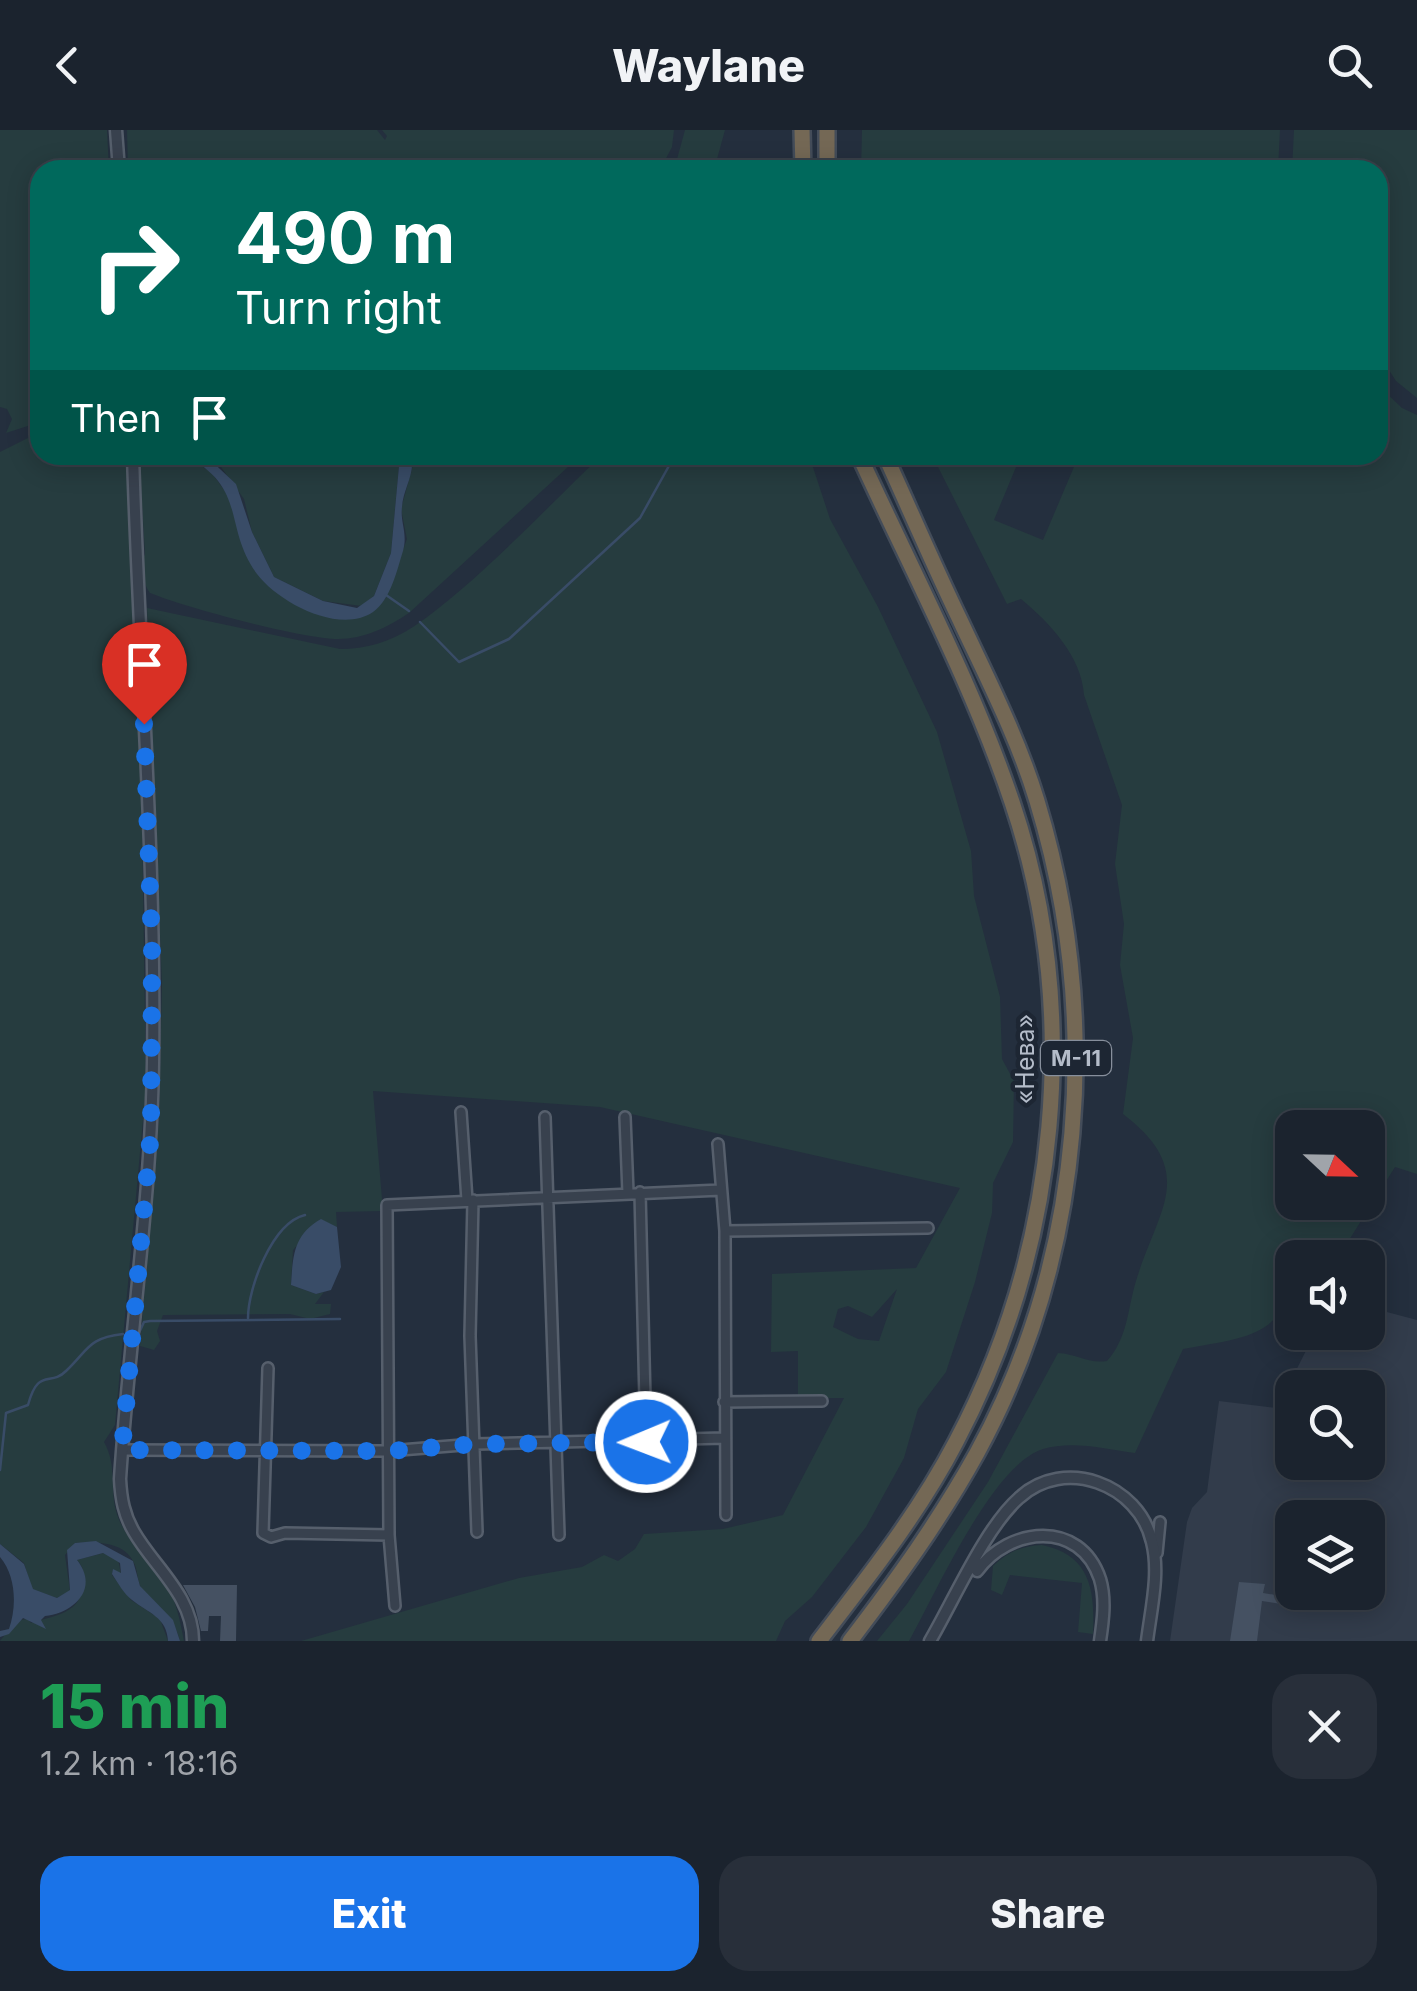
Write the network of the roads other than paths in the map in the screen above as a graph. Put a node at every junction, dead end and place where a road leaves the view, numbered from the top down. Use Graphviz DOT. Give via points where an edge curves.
graph roads {
  1 [pos="116,130"];
  2 [pos="802,130"];
  3 [pos="827,130"];
  4 [pos="118,160"];
  5 [pos="802,160"];
  6 [pos="827,160"];
  7 [pos="133,465"];
  8 [pos="864,465"];
  9 [pos="891,465"];
  10 [pos="461,1112"];
  11 [pos="625,1116"];
  12 [pos="545,1117"];
  13 [pos="718,1144"];
  14 [pos="721,1190"];
  15 [pos="640,1192"];
  16 [pos="628,1193"];
  17 [pos="550,1196"];
  18 [pos="470,1200"];
  19 [pos="928,1228"];
  20 [pos="725,1232"];
  21 [pos="268,1368"];
  22 [pos="822,1400"];
  23 [pos="724,1402"];
  24 [pos="725,1438"];
  25 [pos="646,1442"];
  26 [pos="558,1443"];
  27 [pos="476,1444"];
  28 [pos="122,1450"];
  29 [pos="268,1450"];
  30 [pos="388,1451"];
  31 [pos="726,1515"];
  32 [pos="1160,1522"];
  33 [pos="477,1532"];
  34 [pos="559,1534"];
  35 [pos="390,1536"];
  36 [pos="1155,1570"];
  37 [pos="395,1606"];
  38 [pos="950,1608"];
  39 [pos="193,1641"];
  40 [pos="819,1641"];
  41 [pos="850,1641"];
  42 [pos="930,1641"];
  43 [pos="1100,1641"];
  44 [pos="1147,1641"];
  1 -- 4 [label="street"];
  2 -- 5 [label="highway"];
  3 -- 6 [label="highway"];
  7 -- 28 [label="street" via="153,1062"];
  8 -- 40 [label="highway, «Нева» / М-11" via="990,738 1014,806 1046,954 1053,1066 1029,1250 988,1374 913,1514"];
  9 -- 41 [label="highway, «Нева» / М-11" via="1037,801 1070,955 1076,1060 1070,1155 1052,1257 1010,1384 933,1527"];
  10 -- 18 [label="street"];
  11 -- 16 [label="street"];
  12 -- 17 [label="street"];
  13 -- 14 [label="street"];
  14 -- 15 [label="street"];
  14 -- 20 [label="street"];
  15 -- 16 [label="street"];
  15 -- 25 [label="street"];
  16 -- 17 [label="street"];
  17 -- 18 [label="street"];
  17 -- 26 [label="street"];
  18 -- 27 [label="street"];
  18 -- 30 [label="street" via="387,1205"];
  19 -- 20 [label="street"];
  20 -- 23 [label="street"];
  21 -- 29 [label="street"];
  22 -- 23 [label="street"];
  23 -- 24 [label="street"];
  24 -- 25 [label="street"];
  24 -- 31 [label="street"];
  25 -- 26 [label="street"];
  26 -- 27 [label="street"];
  26 -- 34 [label="street"];
  27 -- 30 [label="street"];
  27 -- 33 [label="street"];
  28 -- 29 [label="street"];
  28 -- 39 [label="street" via="125,1513 169,1577"];
  29 -- 30 [label="street"];
  29 -- 35 [label="street" via="263,1533"];
  30 -- 35 [label="street"];
  32 -- 36 [label="street"];
  35 -- 37 [label="street"];
  36 -- 38 [label="street" via="1151,1536 1119,1492 1099,1482 1056,1479 1017,1499"];
  36 -- 44 [label="street"];
  38 -- 42 [label="street"];
  38 -- 43 [label="street" via="1006,1543 1033,1534 1054,1536 1081,1550 1098,1574 1104,1606"];
}
